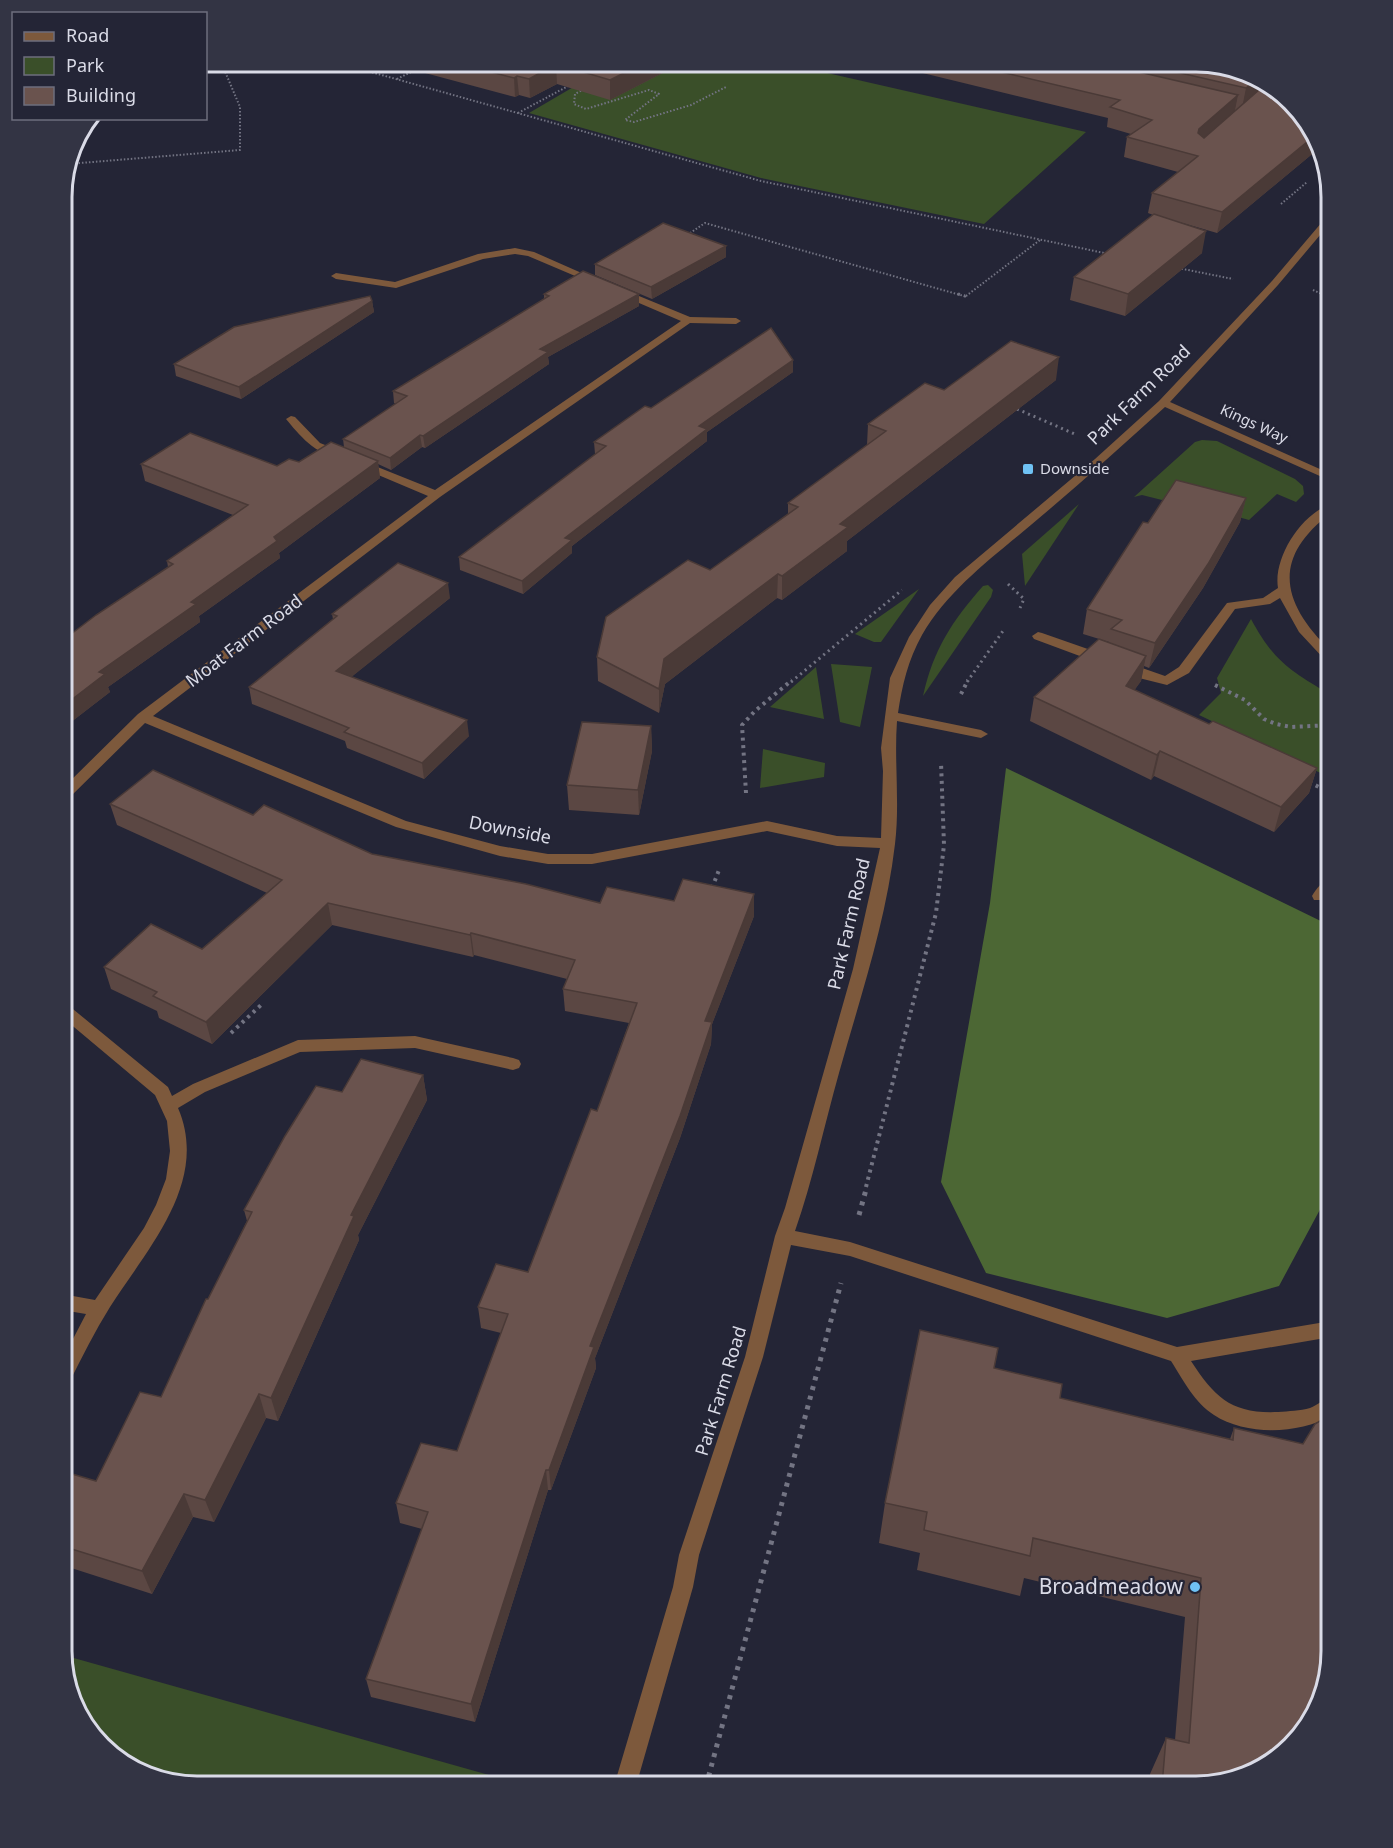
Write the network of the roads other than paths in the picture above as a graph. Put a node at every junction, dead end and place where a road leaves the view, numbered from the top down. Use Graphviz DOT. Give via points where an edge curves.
graph roads {
  1 [pos="1321,230"];
  2 [pos="336,276"];
  3 [pos="688,320"];
  4 [pos="736,321"];
  5 [pos="1162,403"];
  6 [pos="291,419"];
  7 [pos="1321,473"];
  8 [pos="436,495"];
  9 [pos="1321,516"];
  10 [pos="1283,591"];
  11 [pos="1038,636"];
  12 [pos="1321,647"];
  13 [pos="891,716"];
  14 [pos="143,717"];
  15 [pos="981,734"];
  16 [pos="72,786"];
  17 [pos="888,843"];
  18 [pos="72,1017"];
  19 [pos="513,1064"];
  20 [pos="170,1105"];
  21 [pos="784,1236"];
  22 [pos="72,1304"];
  23 [pos="100,1308"];
  24 [pos="1321,1331"];
  25 [pos="1177,1355"];
  26 [pos="72,1359"];
  27 [pos="1321,1411"];
  28 [pos="628,1776"];
  1 -- 5 [label="street, Park Farm Road"];
  2 -- 3 [label="street" via="396,285 481,256 515,251 531,254"];
  3 -- 4 [label="street"];
  3 -- 8 [label="street, Moat Farm Road"];
  5 -- 7 [label="street, Kings Way"];
  5 -- 13 [label="street, Park Farm Road" via="982,558 940,601 915,637 897,678"];
  6 -- 8 [label="street" via="316,445"];
  8 -- 14 [label="street, Moat Farm Road"];
  9 -- 10 [label="street" via="1290,548 1283,572"];
  10 -- 11 [label="street" via="1266,601 1231,606 1184,670 1167,681"];
  10 -- 12 [label="street" via="1305,631"];
  13 -- 15 [label="street"];
  13 -- 17 [label="street, Park Farm Road"];
  14 -- 16 [label="street, Moat Farm Road"];
  14 -- 17 [label="street, Downside" via="401,824 529,856 592,859 766,826 837,841"];
  17 -- 21 [label="street, Park Farm Road" via="861,969"];
  18 -- 20 [label="street" via="162,1091"];
  19 -- 20 [label="street" via="415,1042 298,1046 210,1083"];
  20 -- 23 [label="street" via="177,1133 176,1180 154,1229"];
  21 -- 25 [label="street" via="850,1249"];
  21 -- 28 [label="street, Park Farm Road" via="754,1357 689,1555"];
  22 -- 23 [label="street"];
  23 -- 26 [label="street"];
  24 -- 25 [label="street"];
  25 -- 27 [label="street" via="1199,1390 1218,1409 1234,1417 1258,1423 1305,1419"];
}
